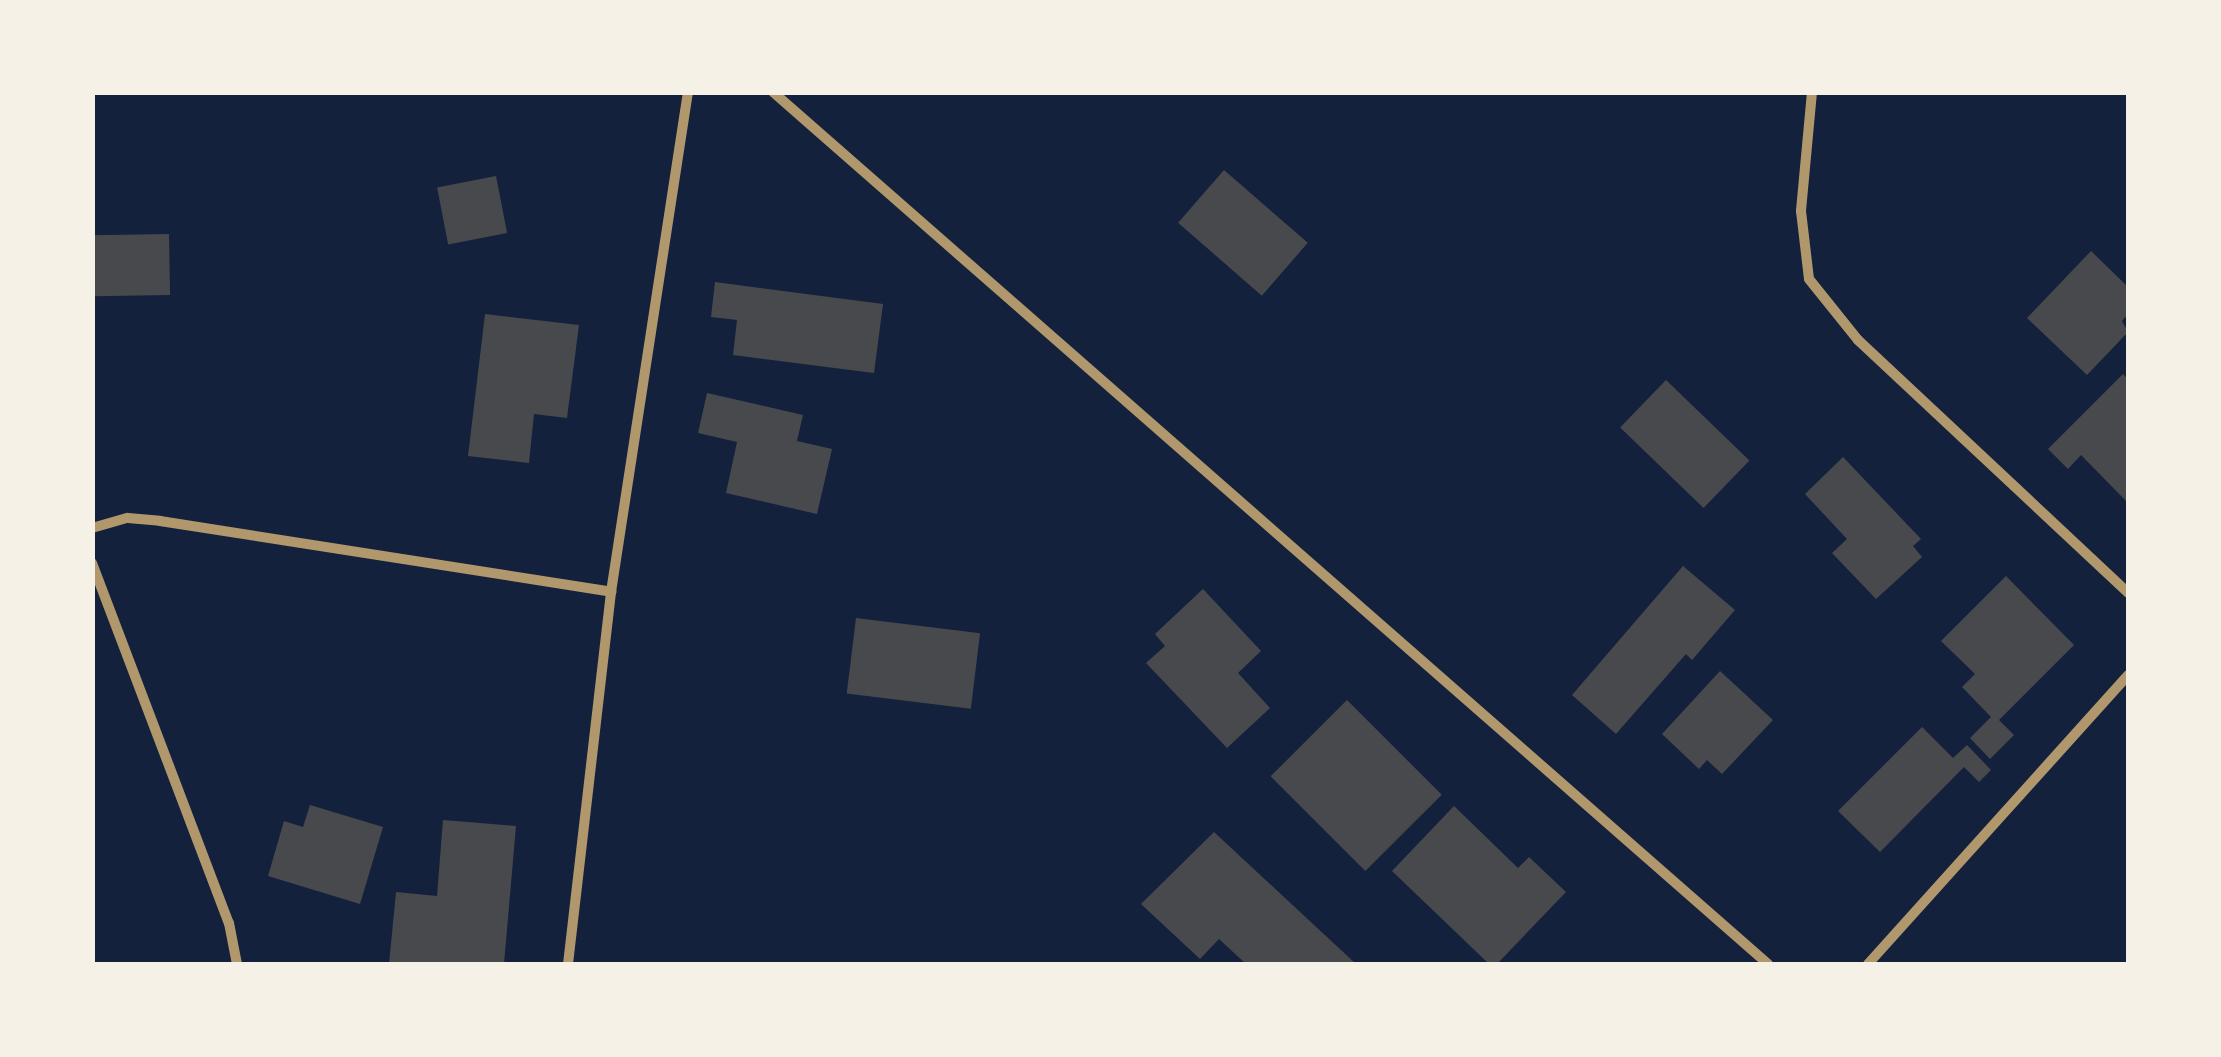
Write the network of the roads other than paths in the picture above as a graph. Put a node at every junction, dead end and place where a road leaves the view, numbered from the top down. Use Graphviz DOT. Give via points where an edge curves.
graph roads {
  1 [pos="688,92"];
  2 [pos="774,92"];
  3 [pos="1812,92"];
  4 [pos="92,528"];
  5 [pos="92,563"];
  6 [pos="611,592"];
  7 [pos="2128,593"];
  8 [pos="2128,675"];
  9 [pos="237,964"];
  10 [pos="568,964"];
  11 [pos="1768,964"];
  12 [pos="1868,964"];
  1 -- 6 [label="street"];
  2 -- 11 [label="street"];
  3 -- 7 [label="street" via="1801,210 1809,279 1858,340"];
  4 -- 6 [label="street" via="128,518 160,520"];
  5 -- 9 [label="street" via="229,923"];
  6 -- 10 [label="street"];
  8 -- 12 [label="street"];
}
